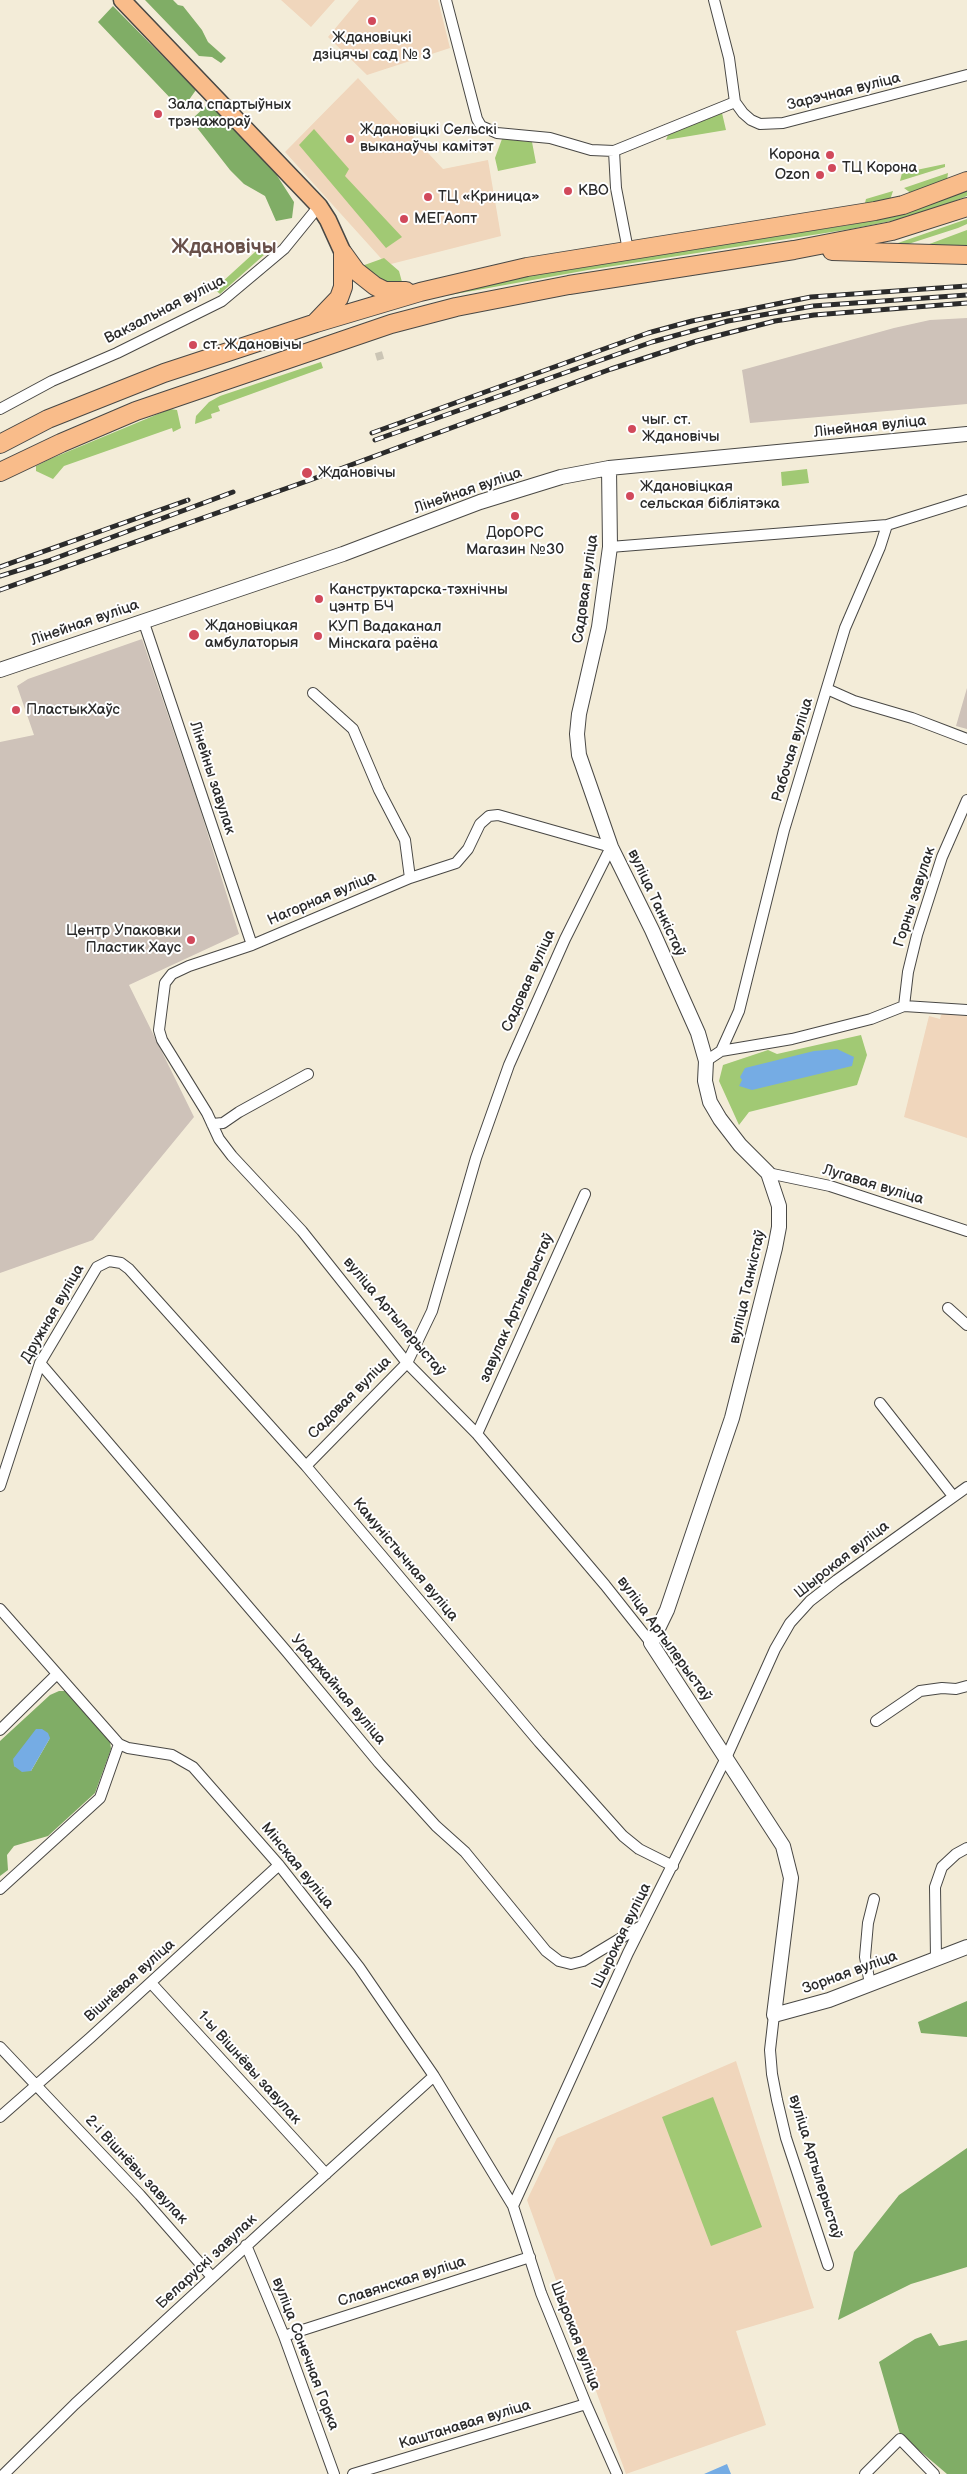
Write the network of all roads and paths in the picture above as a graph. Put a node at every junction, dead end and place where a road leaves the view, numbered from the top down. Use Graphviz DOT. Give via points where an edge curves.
graph roads {
  1 [pos="122,0"];
  2 [pos="446,0"];
  3 [pos="714,0"];
  4 [pos="967,75"];
  5 [pos="735,102"];
  6 [pos="614,151"];
  7 [pos="967,181"];
  8 [pos="319,206"];
  9 [pos="967,207"];
  10 [pos="628,250"];
  11 [pos="794,250"];
  12 [pos="343,252"];
  13 [pos="967,255"];
  14 [pos="420,292"];
  15 [pos="316,323"];
  16 [pos="0,409"];
  17 [pos="967,434"];
  18 [pos="0,444"];
  19 [pos="609,468"];
  20 [pos="0,472"];
  21 [pos="967,500"];
  22 [pos="887,525"];
  23 [pos="610,547"];
  24 [pos="143,620"];
  25 [pos="0,670"];
  26 [pos="827,689"];
  27 [pos="313,694"];
  28 [pos="967,740"];
  29 [pos="967,800"];
  30 [pos="611,847"];
  31 [pos="410,878"];
  32 [pos="252,945"];
  33 [pos="904,1006"];
  34 [pos="967,1010"];
  35 [pos="721,1051"];
  36 [pos="706,1061"];
  37 [pos="308,1074"];
  38 [pos="207,1113"];
  39 [pos="212,1124"];
  40 [pos="768,1173"];
  41 [pos="585,1194"];
  42 [pos="967,1231"];
  43 [pos="121,1263"];
  44 [pos="948,1308"];
  45 [pos="967,1325"];
  46 [pos="40,1362"];
  47 [pos="408,1363"];
  48 [pos="880,1404"];
  49 [pos="477,1434"];
  50 [pos="306,1466"];
  51 [pos="0,1486"];
  52 [pos="967,1487"];
  53 [pos="953,1496"];
  54 [pos="0,1609"];
  55 [pos="651,1643"];
  56 [pos="57,1674"];
  57 [pos="967,1686"];
  58 [pos="876,1721"];
  59 [pos="0,1730"];
  60 [pos="119,1744"];
  61 [pos="726,1758"];
  62 [pos="967,1848"];
  63 [pos="279,1865"];
  64 [pos="673,1866"];
  65 [pos="0,1888"];
  66 [pos="874,1899"];
  67 [pos="641,1926"];
  68 [pos="967,1947"];
  69 [pos="936,1958"];
  70 [pos="151,1983"];
  71 [pos="870,1984"];
  72 [pos="774,2014"];
  73 [pos="0,2047"];
  74 [pos="434,2076"];
  75 [pos="36,2085"];
  76 [pos="0,2117"];
  77 [pos="326,2174"];
  78 [pos="513,2206"];
  79 [pos="246,2245"];
  80 [pos="530,2256"];
  81 [pos="828,2265"];
  82 [pos="212,2277"];
  83 [pos="284,2336"];
  84 [pos="586,2404"];
  85 [pos="4,2474"];
  86 [pos="334,2474"];
  87 [pos="353,2474"];
  88 [pos="617,2474"];
  89 [pos="865,2474"];
  90 [pos="934,2474"];
  1 -- 8 [label="main road"];
  2 -- 6 [label="street" via="481,126 497,133 550,138 591,150"];
  3 -- 5 [label="street" via="729,58"];
  4 -- 5 [label="street, Зарэчная вуліца" via="783,123 760,124 743,113"];
  5 -- 6 [label="street"];
  6 -- 10 [label="street" via="616,188"];
  7 -- 10 [label="highway" via="903,205"];
  8 -- 12 [label="main road"];
  8 -- 16 [label="street, Вакзальная вуліца" via="284,249 222,301 117,353 52,380"];
  9 -- 11 [label="highway" via="892,231"];
  10 -- 14 [label="highway" via="527,267"];
  11 -- 13 [label="highway"];
  11 -- 20 [label="highway" via="569,285 456,307 391,324 136,411"];
  12 -- 14 [label="highway" via="356,271 375,286 385,291"];
  12 -- 15 [label="highway" via="343,286 339,298"];
  14 -- 15 [label="highway"];
  15 -- 18 [label="highway" via="164,373 48,419"];
  17 -- 19 [label="street, Лінейная вуліца"];
  19 -- 23 [label="street, Садовая вуліца"];
  19 -- 24 [label="street, Лінейная вуліца" via="560,477 480,502 343,554"];
  21 -- 22 [label="street"];
  22 -- 23 [label="street"];
  22 -- 26 [label="street, Рабочая вуліца" via="845,628"];
  23 -- 30 [label="street, Садовая вуліца" via="599,627 577,734 579,754"];
  24 -- 25 [label="street, Лінейная вуліца"];
  24 -- 32 [label="street, Лінейны завулак"];
  26 -- 28 [label="street"];
  26 -- 35 [label="street, Рабочая вуліца" via="784,830 739,1011"];
  27 -- 31 [label="street" via="353,729 379,790 406,840"];
  29 -- 33 [label="street, Горны завулак" via="942,857 917,935"];
  30 -- 31 [label="street, Нагорная вуліца" via="498,815 489,816 480,824 468,849 456,863"];
  30 -- 36 [label="street, вуліца Танкістаў" via="698,1033"];
  30 -- 47 [label="street, Садовая вуліца" via="565,939 510,1066 476,1158 432,1311"];
  31 -- 32 [label="street, Нагорная вуліца"];
  32 -- 38 [label="street, Нагорная вуліца" via="188,966 172,974 165,983 159,1030 162,1040"];
  33 -- 34 [label="street"];
  33 -- 35 [label="street" via="871,1019 792,1039"];
  35 -- 36 [label="street"];
  36 -- 40 [label="street, вуліца Танкістаў" via="705,1081 710,1102 744,1150"];
  37 -- 39 [label="street" via="239,1112 224,1124"];
  38 -- 39 [label="street, вуліца Артылерыстаў"];
  39 -- 47 [label="street, вуліца Артылерыстаў" via="232,1156 302,1231"];
  40 -- 42 [label="street, Лугавая вуліца" via="830,1186"];
  40 -- 55 [label="street, вуліца Танкістаў" via="779,1206 779,1227 768,1276 732,1418 667,1610"];
  41 -- 49 [label="street, завулак Артылерыстаў"];
  43 -- 46 [label="street, Дружная вуліца" via="108,1260 97,1267"];
  43 -- 50 [label="street, Камуністычная вуліца"];
  44 -- 45 [label="street"];
  46 -- 51 [label="street, Дружная вуліца"];
  46 -- 67 [label="street, Ураджайная вуліца" via="379,1763 436,1826 465,1852 546,1951 571,1964 583,1961"];
  47 -- 49 [label="street, вуліца Артылерыстаў"];
  47 -- 50 [label="street, Садовая вуліца"];
  48 -- 53 [label="street"];
  49 -- 55 [label="street, вуліца Артылерыстаў" via="606,1585"];
  50 -- 64 [label="street, Камуністычная вуліца" via="539,1742 623,1836 639,1849"];
  52 -- 53 [label="street, Шырокая вуліца"];
  53 -- 61 [label="street, Шырокая вуліца" via="810,1601 790,1623"];
  54 -- 56 [label="street"];
  55 -- 61 [label="street, вуліца Артылерыстаў"];
  56 -- 59 [label="street"];
  56 -- 60 [label="street"];
  57 -- 58 [label="street" via="956,1690 942,1688 920,1692"];
  60 -- 63 [label="street, Мінская вуліца" via="172,1755 193,1767"];
  60 -- 65 [label="street" via="100,1798"];
  61 -- 64 [label="street, Шырокая вуліца"];
  61 -- 72 [label="street, вуліца Артылерыстаў" via="783,1846 791,1878"];
  62 -- 69 [label="street" via="942,1867 935,1887"];
  63 -- 70 [label="street, Вішнёвая вуліца"];
  63 -- 74 [label="street, Мінская вуліца" via="359,1967"];
  64 -- 67 [label="street, Шырокая вуліца"];
  66 -- 71 [label="street" via="868,1923 866,1957"];
  67 -- 78 [label="street, Шырокая вуліца"];
  68 -- 69 [label="street, Зорная вуліца"];
  69 -- 71 [label="street, Зорная вуліца"];
  70 -- 75 [label="street, Вішнёвая вуліца"];
  70 -- 77 [label="street, 1-ы Вішнёвы завулак"];
  71 -- 72 [label="street, Зорная вуліца" via="829,2000"];
  72 -- 81 [label="street, вуліца Артылерыстаў" via="770,2050 777,2100 786,2138"];
  73 -- 75 [label="street, 2-і Вішнёвы завулак"];
  74 -- 77 [label="street, Беларускі завулак"];
  74 -- 78 [label="street, Мінская вуліца"];
  75 -- 76 [label="street, Вішнёвая вуліца"];
  75 -- 82 [label="street, 2-і Вішнёвы завулак" via="140,2194"];
  77 -- 79 [label="street, Беларускі завулак"];
  78 -- 80 [label="street, Шырокая вуліца"];
  79 -- 82 [label="street, Беларускі завулак"];
  79 -- 83 [label="street, вуліца Сонечная Горка"];
  80 -- 83 [label="street, Славянская вуліца"];
  80 -- 84 [label="street, Шырокая вуліца" via="541,2293"];
  82 -- 85 [label="street, Беларускі завулак"];
  83 -- 86 [label="street, вуліца Сонечная Горка"];
  84 -- 87 [label="street, Каштанавая вуліца"];
  84 -- 88 [label="street, Шырокая вуліца"];
  89 -- 90 [label="street" via="900,2439"];
}
